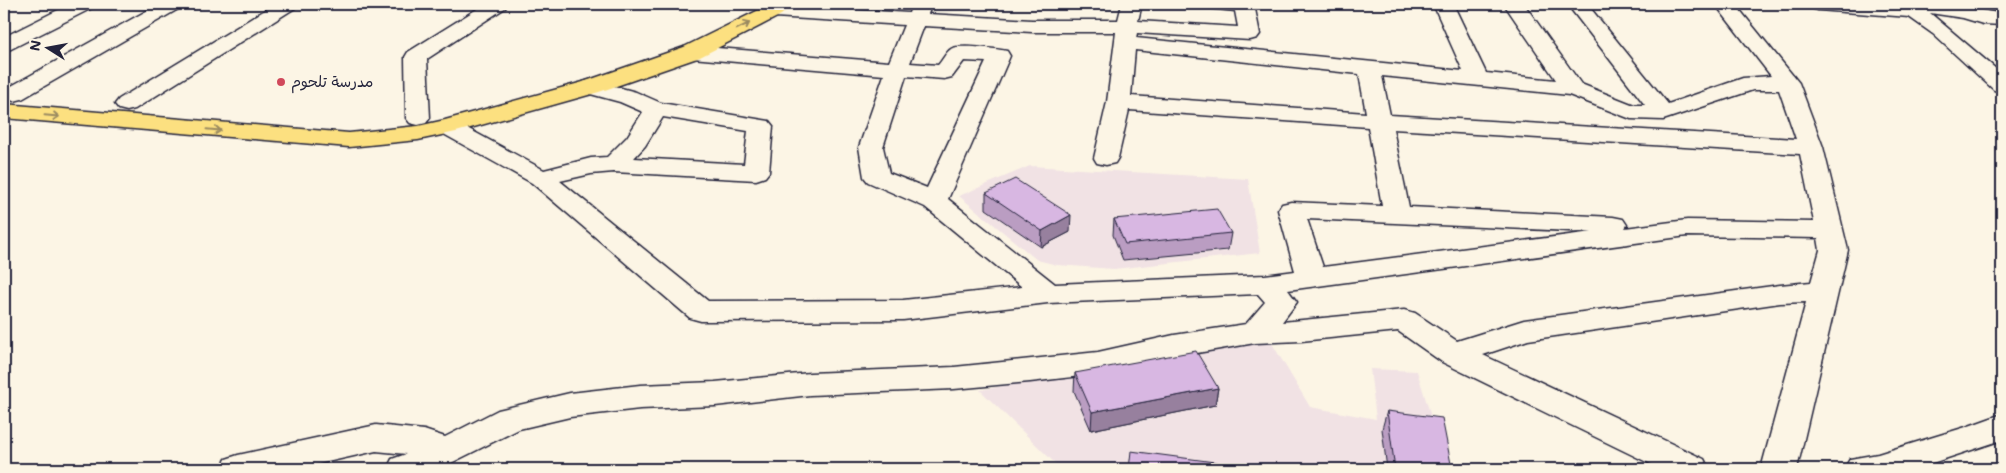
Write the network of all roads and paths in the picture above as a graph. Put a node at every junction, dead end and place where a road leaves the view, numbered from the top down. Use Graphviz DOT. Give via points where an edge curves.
graph roads {
  1 [pos="85,4"];
  2 [pos="173,4"];
  3 [pos="288,4"];
  4 [pos="498,4"];
  5 [pos="750,4"];
  6 [pos="1038,4"];
  7 [pos="1132,4"];
  8 [pos="1214,4"];
  9 [pos="1443,4"];
  10 [pos="1514,4"];
  11 [pos="1577,4"];
  12 [pos="1725,4"];
  13 [pos="1818,4"];
  14 [pos="1244,5"];
  15 [pos="1908,6"];
  16 [pos="779,8"];
  17 [pos="919,11"];
  18 [pos="2002,19"];
  19 [pos="1032,26"];
  20 [pos="1126,35"];
  21 [pos="4,45"];
  22 [pos="692,52"];
  23 [pos="1369,67"];
  24 [pos="898,69"];
  25 [pos="1478,80"];
  26 [pos="1788,83"];
  27 [pos="2002,85"];
  28 [pos="591,87"];
  29 [pos="1573,90"];
  30 [pos="7,99"];
  31 [pos="1119,102"];
  32 [pos="127,104"];
  33 [pos="656,109"];
  34 [pos="1663,113"];
  35 [pos="418,118"];
  36 [pos="1378,121"];
  37 [pos="448,127"];
  38 [pos="1811,147"];
  39 [pos="1106,158"];
  40 [pos="614,164"];
  41 [pos="541,178"];
  42 [pos="934,202"];
  43 [pos="1397,216"];
  44 [pos="1687,228"];
  45 [pos="1829,230"];
  46 [pos="1312,278"];
  47 [pos="1265,284"];
  48 [pos="1823,291"];
  49 [pos="1048,294"];
  50 [pos="1255,333"];
  51 [pos="1453,354"];
  52 [pos="2002,426"];
  53 [pos="446,452"];
  54 [pos="238,469"];
  55 [pos="404,469"];
  56 [pos="1692,469"];
  57 [pos="1779,469"];
  58 [pos="1862,469"];
  1 -- 21 [label="street"];
  2 -- 30 [label="street"];
  3 -- 32 [label="street"];
  4 -- 35 [label="street" via="416,57"];
  5 -- 35 [label="main road" via="713,25 638,56 542,87"];
  6 -- 19 [label="street"];
  7 -- 20 [label="street"];
  8 -- 14 [label="street"];
  9 -- 25 [label="street"];
  10 -- 29 [label="street"];
  11 -- 34 [label="street"];
  12 -- 26 [label="street"];
  13 -- 15 [label="street"];
  14 -- 20 [label="street" via="1250,34"];
  15 -- 18 [label="street"];
  15 -- 27 [label="street"];
  16 -- 17 [label="street"];
  22 -- 16 [label="main road, one-way"];
  17 -- 19 [label="street"];
  17 -- 24 [label="street"];
  19 -- 20 [label="street"];
  20 -- 23 [label="street"];
  20 -- 31 [label="street"];
  22 -- 24 [label="street"];
  22 -- 28 [label="main road"];
  23 -- 25 [label="street"];
  23 -- 36 [label="street"];
  24 -- 42 [label="street" via="872,147 877,177"];
  24 -- 42 [label="street" via="944,72 958,54 999,56"];
  25 -- 29 [label="street"];
  26 -- 34 [label="street" via="1751,83"];
  26 -- 38 [label="street"];
  28 -- 33 [label="street"];
  28 -- 37 [label="main road"];
  29 -- 34 [label="street" via="1631,112"];
  30 -- 32 [label="main road"];
  30 -- 37 [label="main road, one-way" via="349,140"];
  31 -- 36 [label="street"];
  31 -- 39 [label="street"];
  32 -- 35 [label="main road" via="294,122 360,125"];
  33 -- 40 [label="street" via="636,141"];
  33 -- 40 [label="street" via="761,126 756,172"];
  36 -- 38 [label="street"];
  36 -- 43 [label="street"];
  37 -- 41 [label="street"];
  38 -- 45 [label="street"];
  40 -- 41 [label="street"];
  41 -- 49 [label="street" via="702,311 903,310"];
  42 -- 49 [label="street"];
  43 -- 44 [label="street"];
  43 -- 46 [label="street" via="1291,210"];
  44 -- 45 [label="street"];
  44 -- 46 [label="street"];
  45 -- 48 [label="street" via="1834,250"];
  46 -- 47 [label="street"];
  47 -- 49 [label="street"];
  47 -- 50 [label="street" via="1282,302"];
  48 -- 51 [label="street" via="1780,294 1524,330"];
  48 -- 57 [label="street"];
  50 -- 51 [label="street" via="1404,320"];
  50 -- 53 [label="street" via="1030,371 954,378 810,384 570,405 510,419"];
  51 -- 56 [label="street"];
  52 -- 58 [label="street" via="1977,437"];
  53 -- 54 [label="street" via="424,443 376,438"];
  53 -- 55 [label="street"];
}
